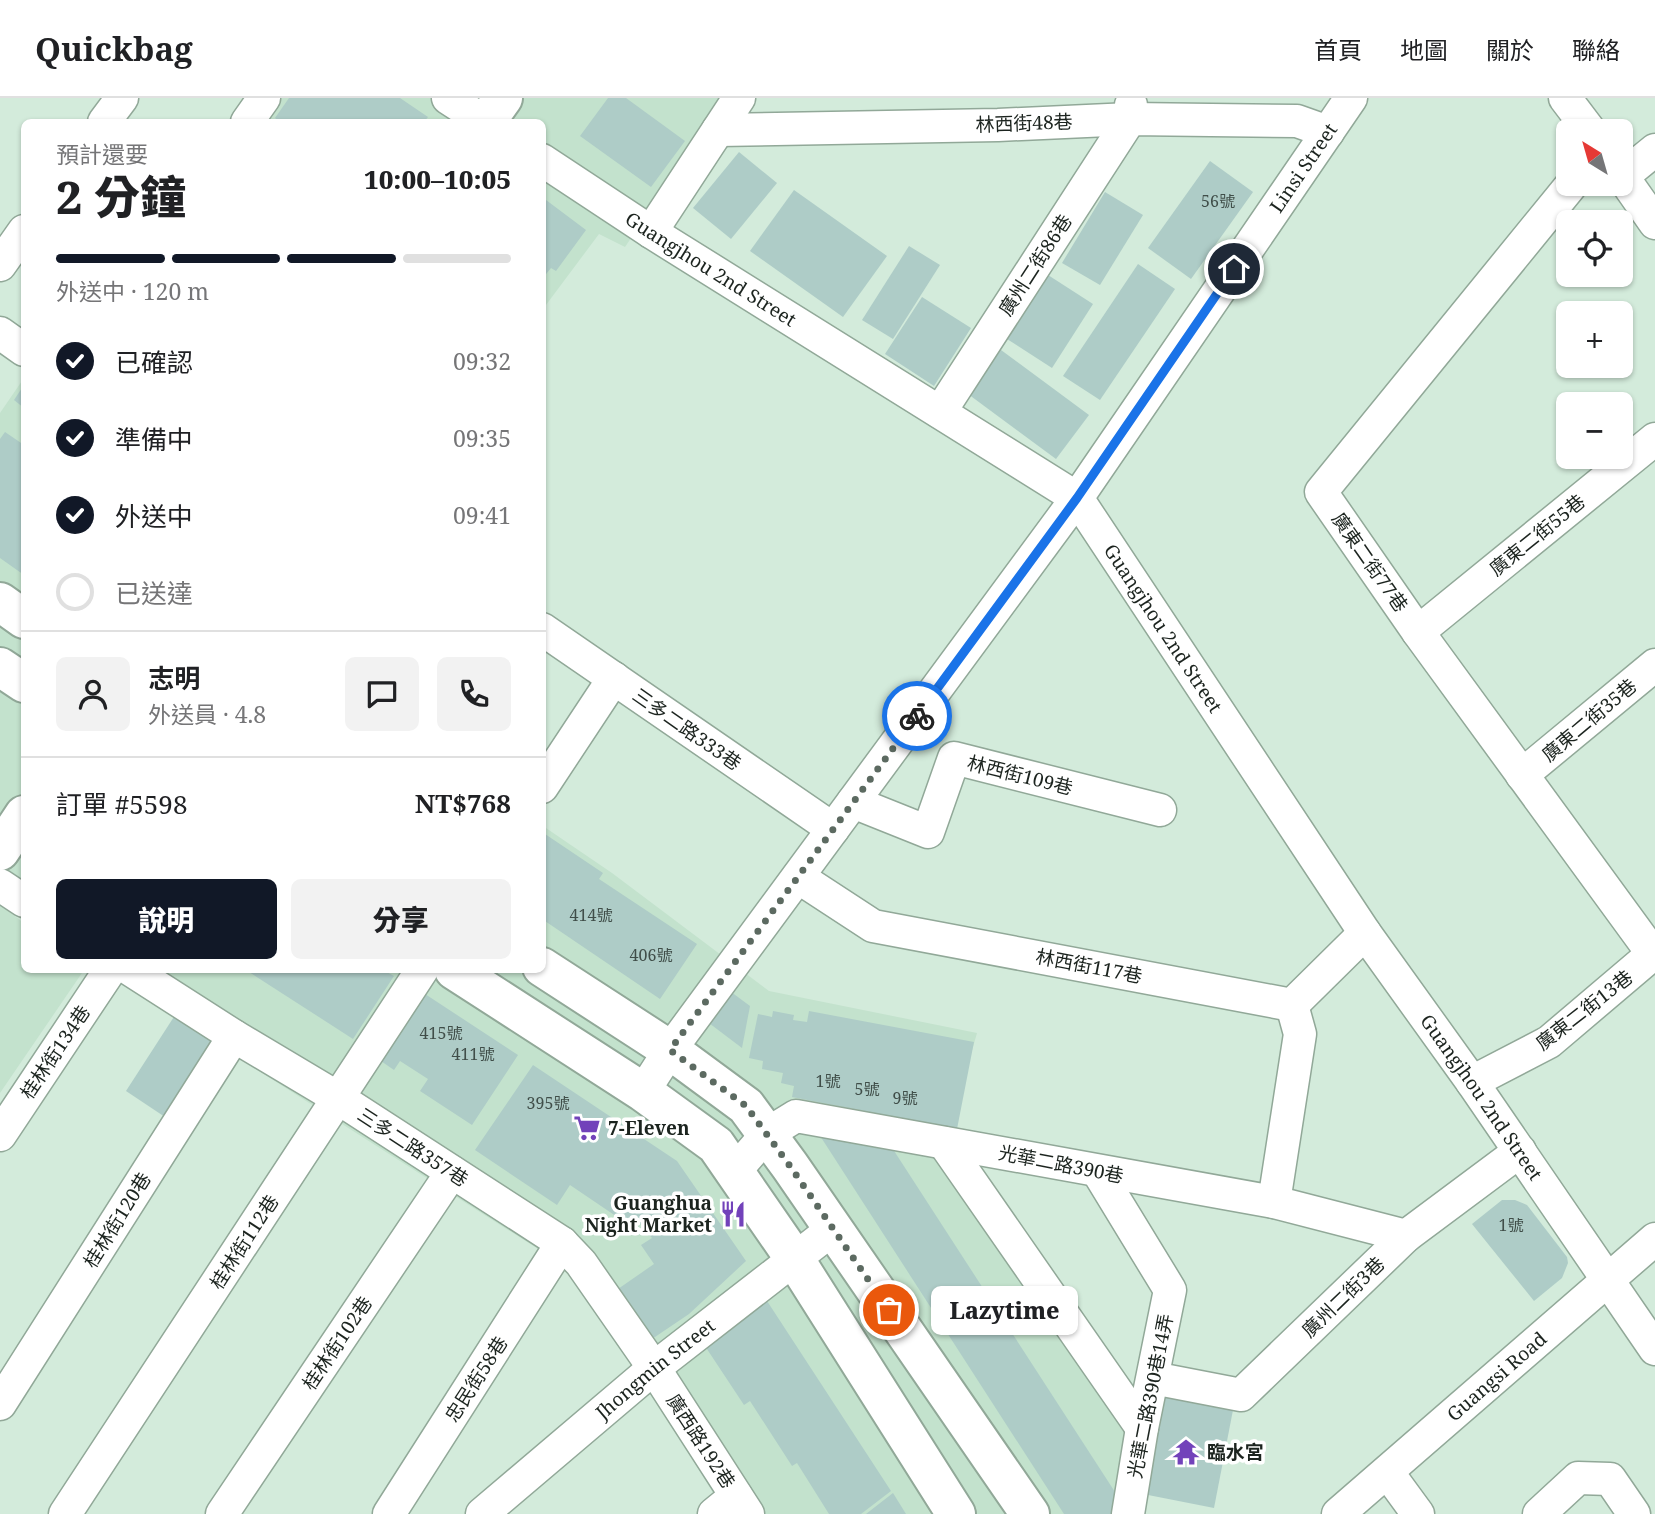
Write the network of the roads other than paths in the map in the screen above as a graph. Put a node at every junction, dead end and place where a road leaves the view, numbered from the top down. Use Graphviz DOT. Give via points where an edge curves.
graph roads {
  1 [pos="121,98"];
  2 [pos="264,98"];
  3 [pos="448,98"];
  4 [pos="503,98"];
  5 [pos="739,98"];
  6 [pos="1351,98"];
  7 [pos="1564,98"];
  8 [pos="1131,108"];
  9 [pos="1298,110"];
  10 [pos="999,112"];
  11 [pos="106,119"];
  12 [pos="249,119"];
  13 [pos="481,119"];
  14 [pos="488,119"];
  15 [pos="1589,119"];
  16 [pos="718,130"];
  17 [pos="1328,132"];
  18 [pos="1655,150"];
  19 [pos="546,163"];
  20 [pos="1633,166"];
  21 [pos="1633,190"];
  22 [pos="1562,196"];
  23 [pos="1655,223"];
  24 [pos="651,232"];
  25 [pos="21,235"];
  26 [pos="0,265"];
  27 [pos="0,333"];
  28 [pos="21,348"];
  29 [pos="940,412"];
  30 [pos="1655,439"];
  31 [pos="1077,498"];
  32 [pos="0,603"];
  33 [pos="21,617"];
  34 [pos="546,632"];
  35 [pos="1418,632"];
  36 [pos="1655,664"];
  37 [pos="0,667"];
  38 [pos="614,678"];
  39 [pos="21,681"];
  40 [pos="1522,775"];
  41 [pos="546,781"];
  42 [pos="853,802"];
  43 [pos="1160,810"];
  44 [pos="21,820"];
  45 [pos="833,829"];
  46 [pos="0,851"];
  47 [pos="798,877"];
  48 [pos="0,885"];
  49 [pos="21,899"];
  50 [pos="1365,933"];
  51 [pos="1654,953"];
  52 [pos="546,970"];
  53 [pos="108,973"];
  54 [pos="136,973"];
  55 [pos="420,973"];
  56 [pos="459,973"];
  57 [pos="1292,1005"];
  58 [pos="234,1036"];
  59 [pos="670,1050"];
  60 [pos="1472,1082"];
  61 [pos="643,1092"];
  62 [pos="338,1098"];
  63 [pos="767,1134"];
  64 [pos="0,1135"];
  65 [pos="944,1143"];
  66 [pos="1520,1151"];
  67 [pos="735,1171"];
  68 [pos="452,1172"];
  69 [pos="1098,1172"];
  70 [pos="1274,1202"];
  71 [pos="833,1229"];
  72 [pos="1406,1236"];
  73 [pos="1655,1239"];
  74 [pos="562,1243"];
  75 [pos="793,1258"];
  76 [pos="1609,1279"];
  77 [pos="1655,1349"];
  78 [pos="654,1368"];
  79 [pos="1153,1378"];
  80 [pos="0,1404"];
  81 [pos="1142,1428"];
  82 [pos="1388,1473"];
  83 [pos="733,1508"];
  84 [pos="65,1514"];
  85 [pos="222,1514"];
  86 [pos="389,1514"];
  87 [pos="482,1514"];
  88 [pos="956,1514"];
  89 [pos="1030,1514"];
  90 [pos="1128,1514"];
  91 [pos="1338,1514"];
  92 [pos="1418,1514"];
  93 [pos="1539,1514"];
  94 [pos="1634,1514"];
  1 -- 11 [label="street"];
  2 -- 12 [label="street"];
  3 -- 13 [label="street"];
  4 -- 14 [label="street"];
  5 -- 16 [label="street"];
  6 -- 17 [label="street, Linsi Street"];
  7 -- 15 [label="street"];
  8 -- 9 [label="street, 林西街48巷"];
  8 -- 10 [label="street, 林西街48巷"];
  8 -- 29 [label="street, 廣州二街86巷"];
  9 -- 17 [label="street, 林西街48巷"];
  10 -- 16 [label="street, 林西街48巷"];
  16 -- 24 [label="street"];
  17 -- 31 [label="street, Linsi Street"];
  18 -- 20 [label="street"];
  19 -- 24 [label="street, Guangjhou 2nd Street"];
  21 -- 23 [label="street"];
  22 -- 35 [label="street, 廣東二街77巷" via="1321,492"];
  24 -- 29 [label="street, Guangjhou 2nd Street"];
  25 -- 26 [label="street"];
  27 -- 28 [label="street"];
  29 -- 31 [label="street, Guangjhou 2nd Street"];
  30 -- 35 [label="street, 廣東二街55巷"];
  31 -- 42 [label="street, Linsi Street"];
  31 -- 50 [label="street, Guangjhou 2nd Street"];
  32 -- 33 [label="street"];
  34 -- 38 [label="street, 三多二路333巷"];
  35 -- 40 [label="street, 廣東二街77巷"];
  36 -- 40 [label="street, 廣東二街35巷"];
  37 -- 39 [label="street"];
  38 -- 41 [label="street"];
  38 -- 45 [label="street, 三多二路333巷"];
  40 -- 51 [label="street, 廣東二街77巷"];
  42 -- 43 [label="street, 林西街109巷" via="929,832 954,758"];
  42 -- 45 [label="street, Linsi Street"];
  44 -- 46 [label="street"];
  45 -- 47 [label="street, Linsi Street"];
  47 -- 57 [label="street, 林西街117巷" via="873,926"];
  47 -- 59 [label="street, Linsi Street"];
  48 -- 49 [label="street"];
  50 -- 57 [label="street"];
  50 -- 60 [label="street, Guangjhou 2nd Street"];
  51 -- 60 [label="street, 廣東二街13巷" via="1549,1042"];
  52 -- 59 [label="street"];
  53 -- 64 [label="street, 桂林街134巷"];
  54 -- 58 [label="street, 三多二路357巷"];
  55 -- 62 [label="street, 桂林街112巷"];
  56 -- 61 [label="street"];
  57 -- 70 [label="street" via="1300,1034"];
  58 -- 62 [label="street, 三多二路357巷"];
  58 -- 80 [label="street, 桂林街120巷"];
  59 -- 61 [label="street, Linsi Street"];
  59 -- 63 [label="street" via="746,1106"];
  60 -- 66 [label="street, Guangjhou 2nd Street"];
  61 -- 67 [label="street" via="716,1145"];
  62 -- 68 [label="street, 三多二路357巷"];
  62 -- 84 [label="street, 桂林街112巷"];
  63 -- 65 [label="street, 光華二路390巷" via="796,1116"];
  63 -- 67 [label="street, 光華二路390巷"];
  63 -- 71 [label="street"];
  65 -- 69 [label="street, 光華二路390巷"];
  65 -- 81 [label="street"];
  66 -- 72 [label="street, 廣州二街3巷"];
  66 -- 76 [label="street, Guangjhou 2nd Street"];
  67 -- 75 [label="street"];
  68 -- 74 [label="street, 三多二路357巷"];
  68 -- 85 [label="street, 桂林街102巷"];
  69 -- 70 [label="street, 光華二路390巷"];
  69 -- 79 [label="street, 光華二路390巷14弄" via="1170,1290"];
  70 -- 72 [label="street, 光華二路390巷"];
  71 -- 75 [label="street, Jhongmin Street"];
  71 -- 89 [label="street"];
  72 -- 79 [label="street, 廣州二街3巷" via="1241,1395"];
  73 -- 76 [label="street, Guangsi Road"];
  74 -- 78 [label="street, 三多二路357巷"];
  74 -- 86 [label="street, 忠民街58巷"];
  75 -- 78 [label="street, Jhongmin Street"];
  75 -- 88 [label="street"];
  76 -- 77 [label="street, Guangjhou 2nd Street"];
  76 -- 82 [label="street, Guangsi Road"];
  78 -- 83 [label="street, 廣西路192巷"];
  78 -- 87 [label="street, Jhongmin Street"];
  79 -- 81 [label="street, 光華二路390巷14弄"];
  81 -- 90 [label="street, 光華二路390巷14弄"];
  82 -- 91 [label="street, Guangsi Road"];
  82 -- 92 [label="street"];
  93 -- 94 [label="street" via="1578,1478 1610,1479"];
}
